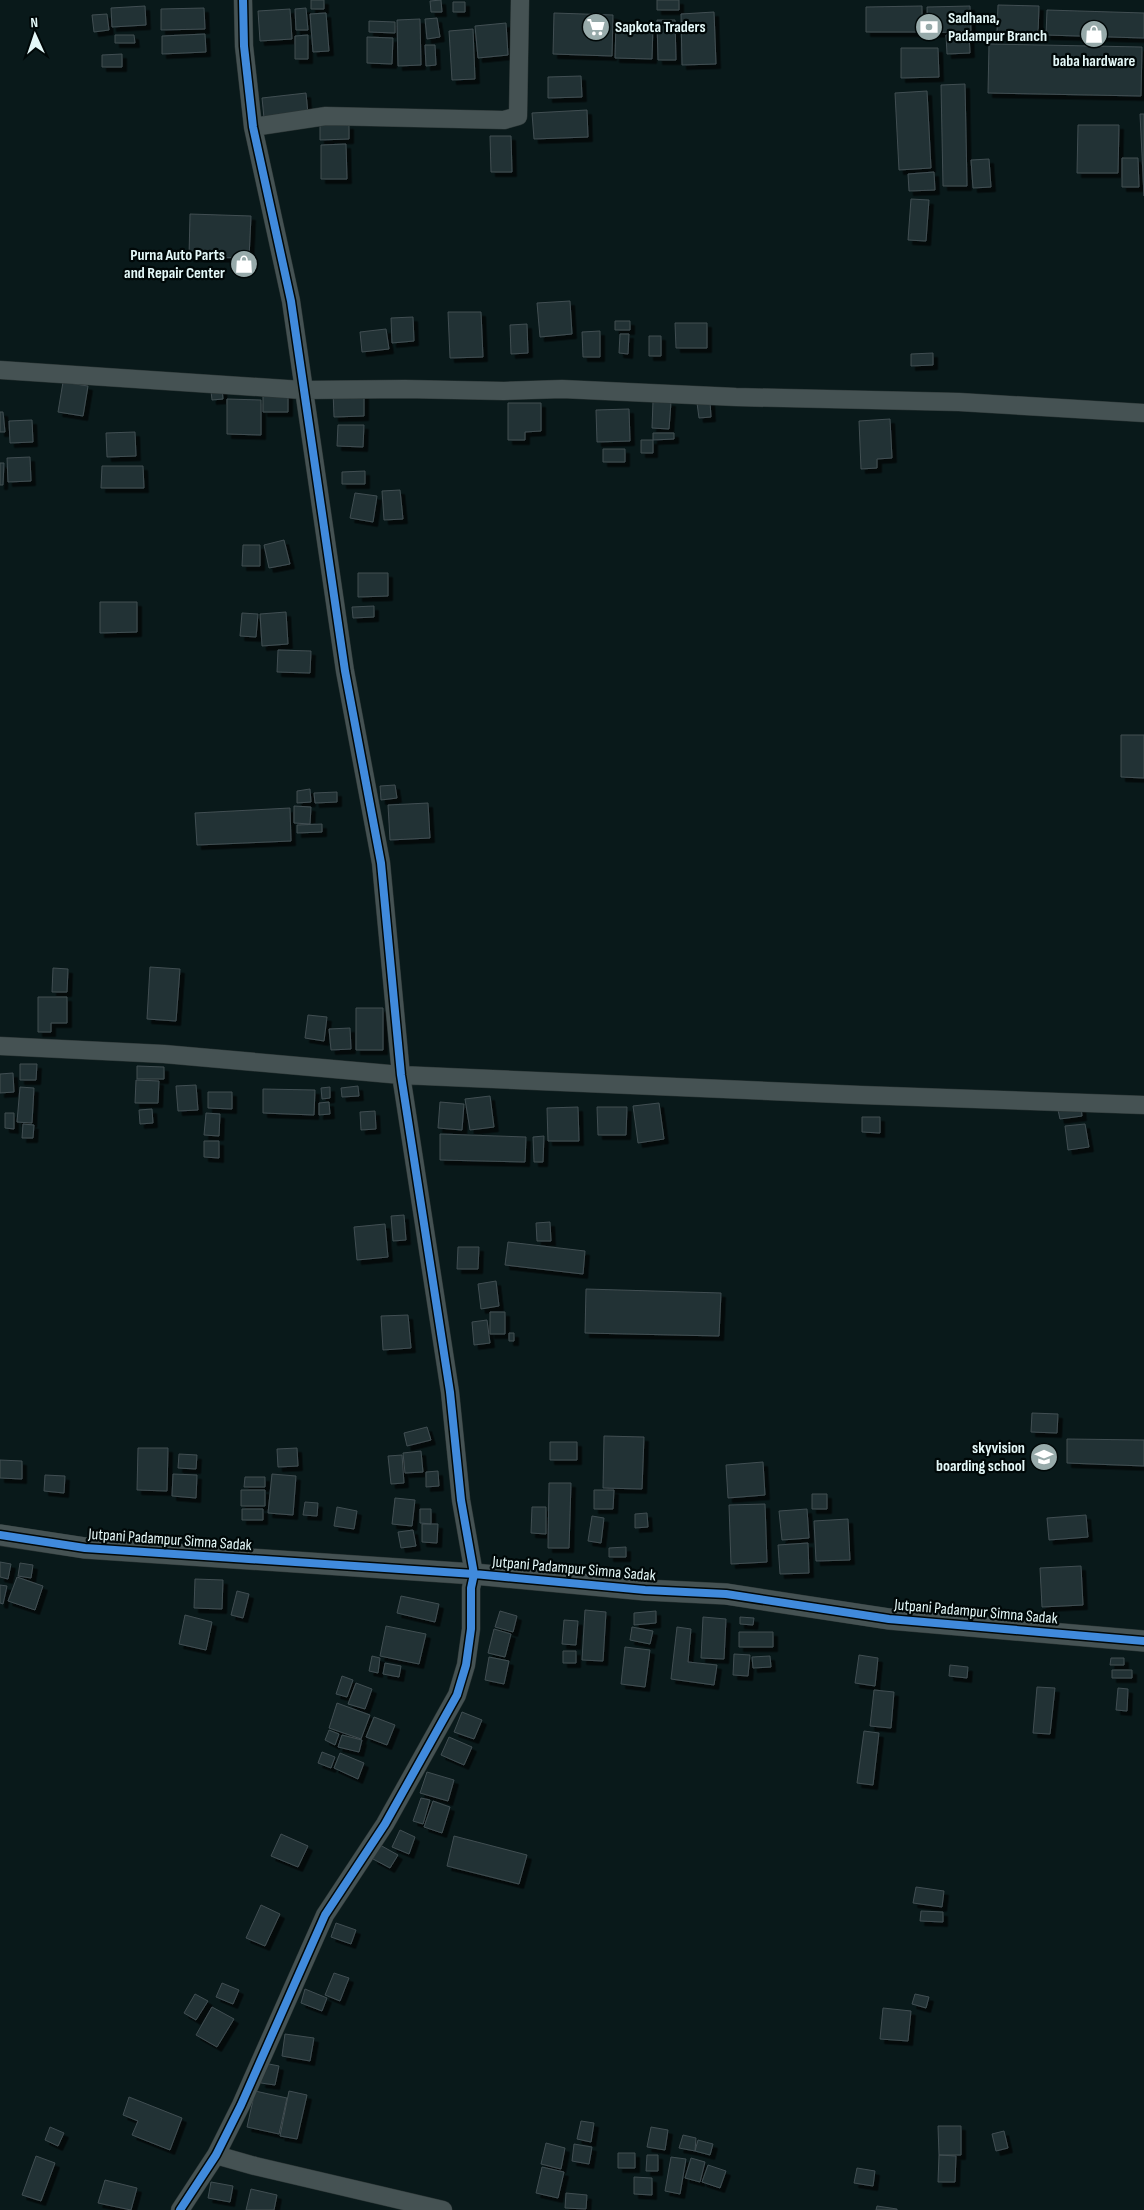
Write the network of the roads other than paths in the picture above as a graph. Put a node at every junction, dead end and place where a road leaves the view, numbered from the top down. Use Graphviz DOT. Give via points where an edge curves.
graph roads {
  1 [pos="243,0"];
  2 [pos="520,0"];
  3 [pos="253,127"];
  4 [pos="0,370"];
  5 [pos="302,390"];
  6 [pos="1144,413"];
  7 [pos="0,1046"];
  8 [pos="401,1075"];
  9 [pos="1144,1104"];
  10 [pos="0,1535"];
  11 [pos="474,1574"];
  12 [pos="1144,1640"];
  13 [pos="216,2155"];
  14 [pos="180,2210"];
  15 [pos="444,2210"];
  1 -- 3 [label="street" via="244,46"];
  2 -- 3 [label="street" via="518,116 504,120 326,116"];
  3 -- 5 [label="street" via="291,302"];
  4 -- 5 [label="street"];
  5 -- 6 [label="street" via="562,389 959,402"];
  5 -- 8 [label="street" via="346,671 381,863"];
  7 -- 8 [label="street" via="164,1054"];
  8 -- 9 [label="street"];
  8 -- 11 [label="street" via="450,1392 461,1500"];
  10 -- 11 [label="street, Jutpani Padampur Simna Sadak" via="85,1548"];
  11 -- 12 [label="street, Jutpani Padampur Simna Sadak" via="726,1594 889,1619"];
  11 -- 13 [label="street" via="466,1665 457,1695 385,1824 325,1915"];
  13 -- 14 [label="street"];
  13 -- 15 [label="street"];
}
